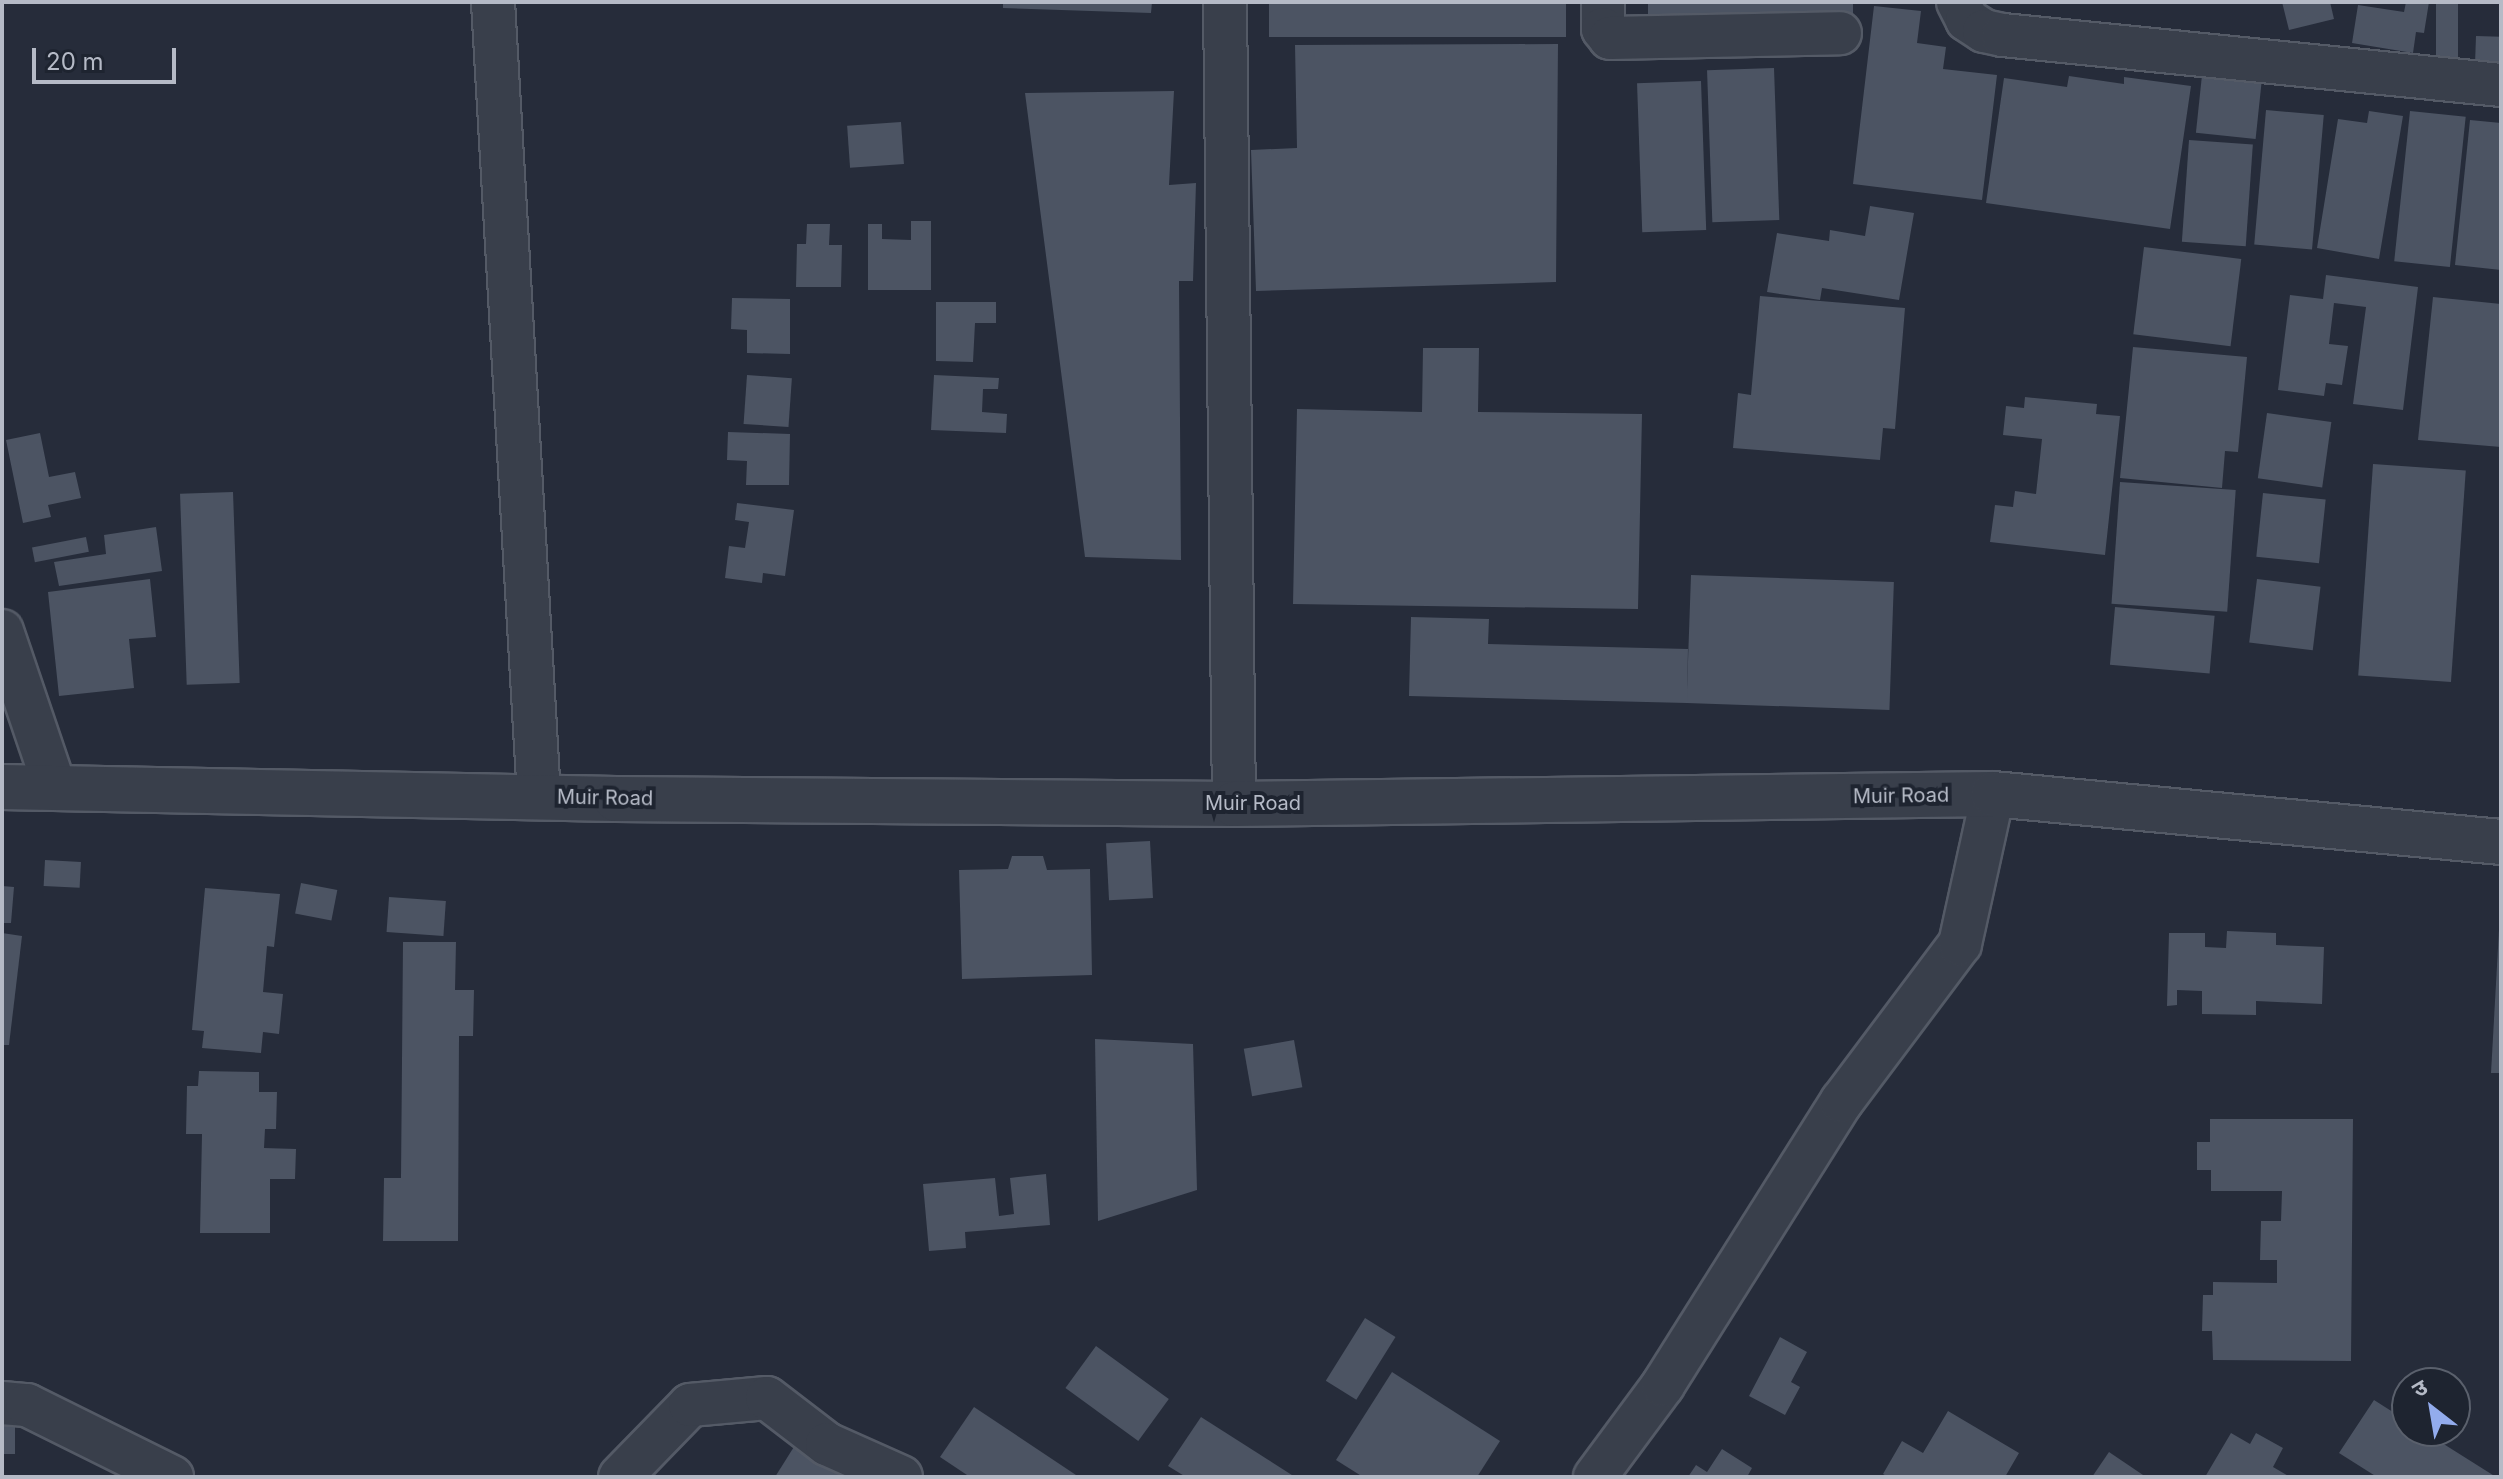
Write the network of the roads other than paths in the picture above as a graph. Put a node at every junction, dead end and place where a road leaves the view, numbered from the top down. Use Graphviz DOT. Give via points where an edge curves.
graph roads {
  1 [pos="493,2"];
  2 [pos="1225,2"];
  3 [pos="1603,2"];
  4 [pos="1958,2"];
  5 [pos="1840,33"];
  6 [pos="2501,85"];
  7 [pos="2,631"];
  8 [pos="2,787"];
  9 [pos="55,788"];
  10 [pos="1993,794"];
  11 [pos="539,798"];
  12 [pos="1234,804"];
  13 [pos="2501,842"];
  14 [pos="2,1403"];
  15 [pos="172,1477"];
  16 [pos="620,1477"];
  17 [pos="901,1477"];
  18 [pos="1595,1477"];
  1 -- 11 [label="street"];
  2 -- 12 [label="street"];
  3 -- 5 [label="street" via="1603,29 1610,38"];
  4 -- 6 [label="street" via="1967,20 2003,35"];
  7 -- 9 [label="street"];
  8 -- 9 [label="street, Muir Road"];
  9 -- 11 [label="street, Muir Road"];
  10 -- 12 [label="street, Muir Road"];
  10 -- 13 [label="street, Muir Road"];
  10 -- 18 [label="street" via="1960,944 1842,1101 1663,1385"];
  11 -- 12 [label="street, Muir Road"];
  14 -- 15 [label="street" via="27,1405"];
  16 -- 17 [label="street" via="690,1405 767,1398 827,1444"];
}
